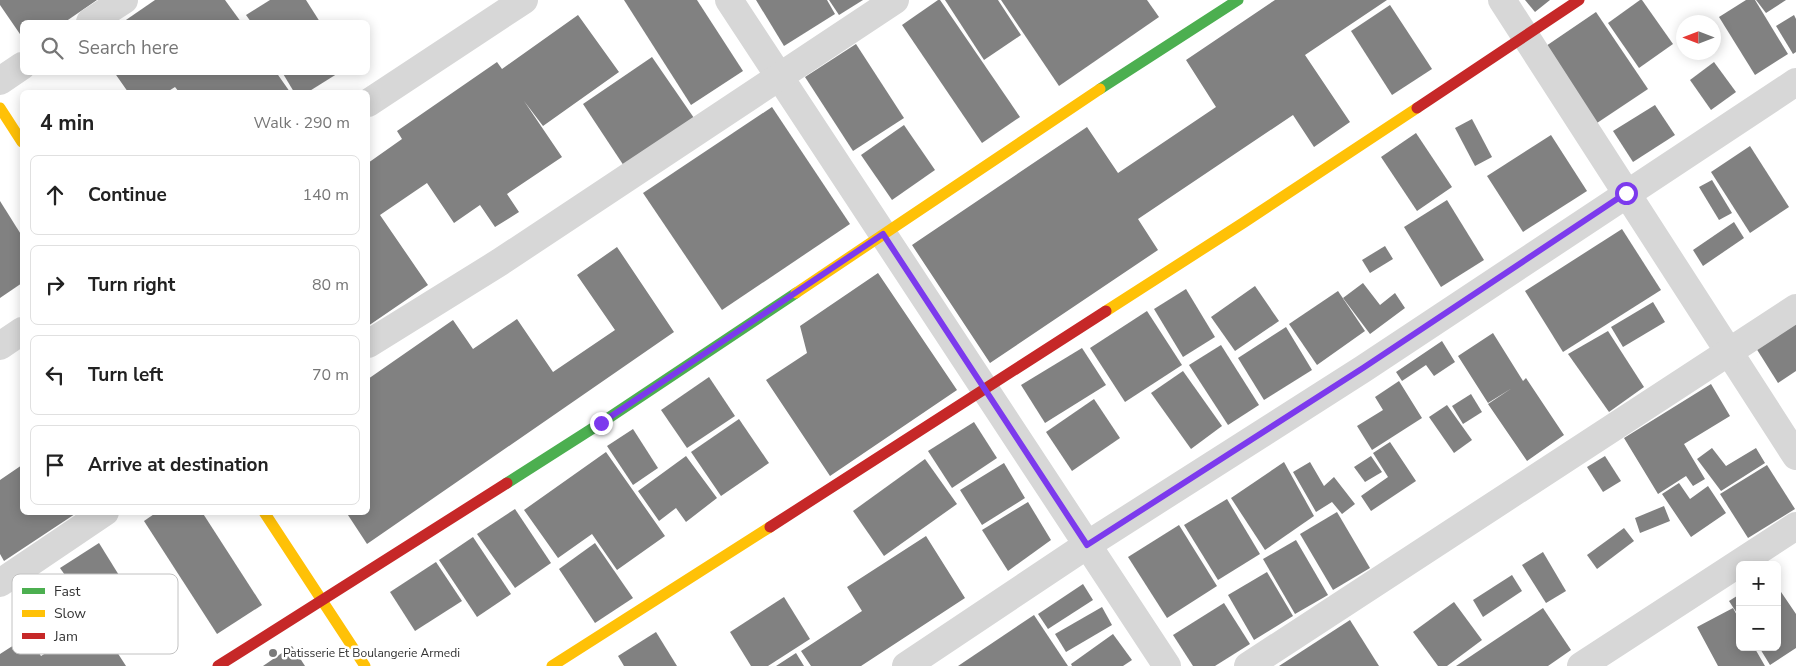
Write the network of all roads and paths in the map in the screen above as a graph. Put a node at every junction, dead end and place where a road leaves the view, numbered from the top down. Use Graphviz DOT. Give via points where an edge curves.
graph roads {
  1 [pos="124,0"];
  2 [pos="524,0"];
  3 [pos="729,0"];
  4 [pos="895,0"];
  5 [pos="1238,0"];
  6 [pos="1502,0"];
  7 [pos="1579,0"];
  8 [pos="93,20"];
  9 [pos="1525,36"];
  10 [pos="20,67"];
  11 [pos="779,76"];
  12 [pos="0,81"];
  13 [pos="1796,82"];
  14 [pos="370,102"];
  15 [pos="0,108"];
  16 [pos="20,139"];
  17 [pos="1626,193"];
  18 [pos="883,234"];
  19 [pos="1796,308"];
  20 [pos="20,332"];
  21 [pos="370,343"];
  22 [pos="0,346"];
  23 [pos="1729,352"];
  24 [pos="985,389"];
  25 [pos="1796,456"];
  26 [pos="101,515"];
  27 [pos="266,515"];
  28 [pos="1796,526"];
  29 [pos="1087,545"];
  30 [pos="13,574"];
  31 [pos="12,575"];
  32 [pos="0,583"];
  33 [pos="321,599"];
  34 [pos="218,666"];
  35 [pos="365,666"];
  36 [pos="552,666"];
  37 [pos="906,666"];
  38 [pos="1167,666"];
  39 [pos="1248,666"];
  40 [pos="1581,666"];
  1 -- 8 [label="street"];
  2 -- 14 [label="street"];
  3 -- 11 [label="street"];
  4 -- 11 [label="street"];
  5 -- 18 [label="street"];
  6 -- 9 [label="street"];
  7 -- 9 [label="street"];
  9 -- 17 [label="street"];
  9 -- 24 [label="street" via="1243,224"];
  10 -- 12 [label="street"];
  11 -- 18 [label="street"];
  11 -- 21 [label="street" via="500,262"];
  13 -- 17 [label="street"];
  15 -- 16 [label="street"];
  17 -- 23 [label="street"];
  17 -- 29 [label="street" via="1363,368"];
  18 -- 24 [label="street"];
  18 -- 33 [label="street" via="601,423"];
  19 -- 23 [label="street"];
  20 -- 22 [label="street"];
  23 -- 25 [label="street"];
  23 -- 39 [label="street"];
  24 -- 29 [label="street"];
  24 -- 36 [label="street"];
  26 -- 30 [label="street"];
  27 -- 33 [label="street"];
  28 -- 40 [label="street"];
  29 -- 37 [label="street"];
  29 -- 38 [label="street"];
  31 -- 32 [label="street"];
  33 -- 34 [label="street"];
  33 -- 35 [label="street"];
}
